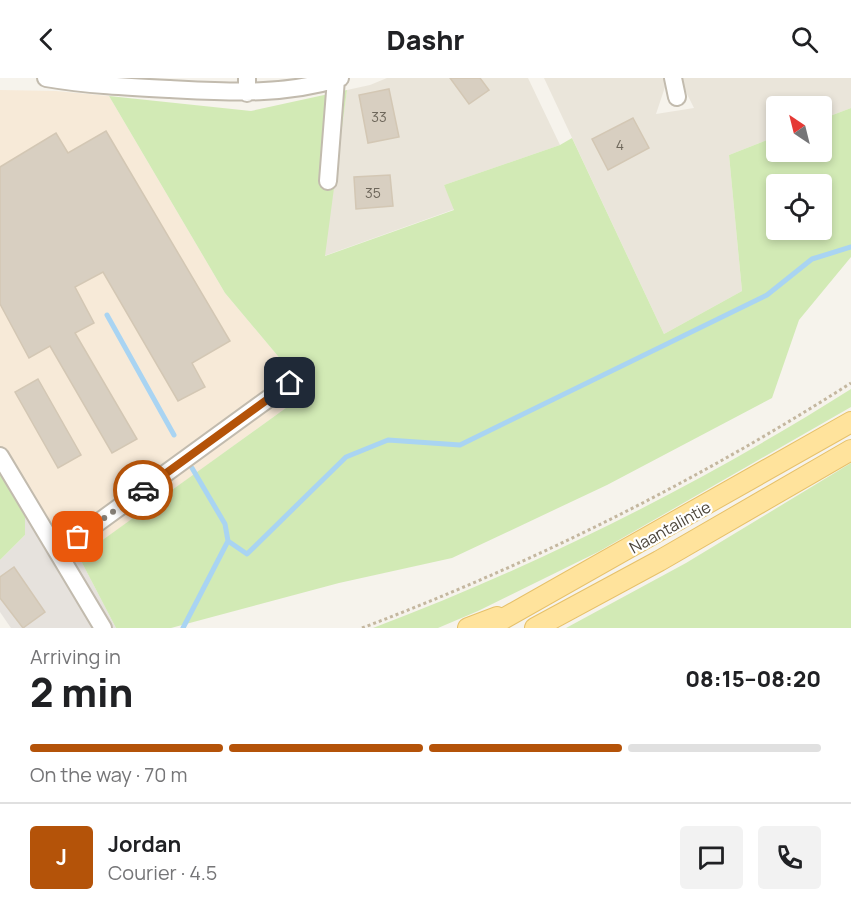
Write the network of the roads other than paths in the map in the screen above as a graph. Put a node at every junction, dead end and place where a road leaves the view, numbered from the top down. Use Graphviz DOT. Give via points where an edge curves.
graph roads {
  1 [pos="46,78"];
  2 [pos="673,78"];
  3 [pos="338,79"];
  4 [pos="247,86"];
  5 [pos="677,97"];
  6 [pos="328,181"];
  7 [pos="290,383"];
  8 [pos="851,422"];
  9 [pos="851,450"];
  10 [pos="0,456"];
  11 [pos="59,551"];
  12 [pos="534,603"];
  13 [pos="103,628"];
  14 [pos="468,628"];
  15 [pos="487,628"];
  16 [pos="535,628"];
  1 -- 4 [label="street" via="84,84"];
  2 -- 5 [label="street"];
  3 -- 4 [label="street" via="279,92"];
  3 -- 6 [label="street"];
  7 -- 11 [label="street"];
  8 -- 12 [label="main road, Naantalintie"];
  9 -- 16 [label="main road, Naantalintie"];
  10 -- 11 [label="street"];
  11 -- 13 [label="street"];
  12 -- 14 [label="main road"];
  12 -- 15 [label="main road, Naantalintie"];
}
